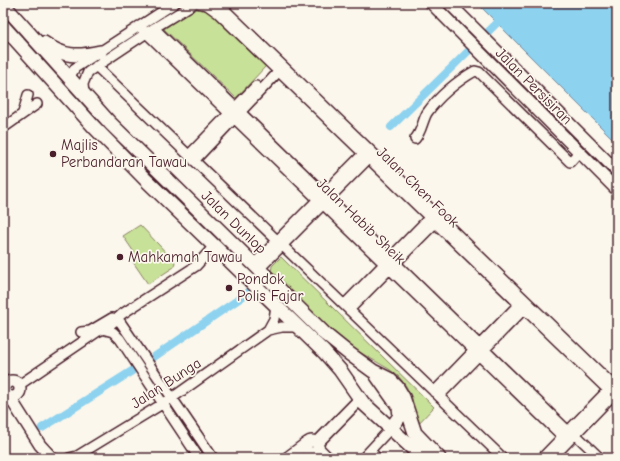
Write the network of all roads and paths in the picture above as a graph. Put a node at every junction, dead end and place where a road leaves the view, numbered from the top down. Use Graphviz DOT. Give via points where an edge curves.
graph roads {
  1 [pos="175,3"];
  2 [pos="196,3"];
  3 [pos="218,3"];
  4 [pos="430,3"];
  5 [pos="449,3"];
  6 [pos="3,4"];
  7 [pos="205,4"];
  8 [pos="3,26"];
  9 [pos="146,29"];
  10 [pos="30,34"];
  11 [pos="100,52"];
  12 [pos="96,66"];
  13 [pos="279,67"];
  14 [pos="69,78"];
  15 [pos="28,94"];
  16 [pos="84,94"];
  17 [pos="37,104"];
  18 [pos="23,113"];
  19 [pos="235,113"];
  20 [pos="94,127"];
  21 [pos="3,128"];
  22 [pos="414,139"];
  23 [pos="579,152"];
  24 [pos="369,154"];
  25 [pos="191,158"];
  26 [pos="617,171"];
  27 [pos="617,190"];
  28 [pos="324,199"];
  29 [pos="435,218"];
  30 [pos="280,243"];
  31 [pos="214,246"];
  32 [pos="390,264"];
  33 [pos="257,267"];
  34 [pos="524,304"];
  35 [pos="276,306"];
  36 [pos="347,308"];
  37 [pos="119,321"];
  38 [pos="297,327"];
  39 [pos="102,329"];
  40 [pos="268,330"];
  41 [pos="81,332"];
  42 [pos="479,350"];
  43 [pos="373,371"];
  44 [pos="10,387"];
  45 [pos="614,391"];
  46 [pos="436,394"];
  47 [pos="172,398"];
  48 [pos="360,400"];
  49 [pos="163,404"];
  50 [pos="391,428"];
  51 [pos="569,434"];
  52 [pos="40,445"];
  53 [pos="312,451"];
  54 [pos="370,451"];
  55 [pos="74,457"];
  56 [pos="46,458"];
  57 [pos="52,458"];
  58 [pos="199,458"];
  59 [pos="213,458"];
  60 [pos="288,458"];
  61 [pos="329,458"];
  62 [pos="363,458"];
  63 [pos="377,458"];
  64 [pos="423,458"];
  65 [pos="439,458"];
  66 [pos="503,458"];
  67 [pos="542,458"];
  68 [pos="552,458"];
  69 [pos="600,458"];
  1 -- 9 [label="street"];
  2 -- 7 [label="street"];
  2 -- 9 [label="street"];
  3 -- 7 [label="street"];
  3 -- 13 [label="street, Jalan Chen Fook"];
  4 -- 23 [label="street, Jalan Persisiran"];
  5 -- 26 [label="street, Jalan Persisiran"];
  6 -- 10 [label="main road, Jalan Dunlop"];
  7 -- 13 [label="street, Jalan Chen Fook"];
  8 -- 20 [label="main road, Jalan Dunlop"];
  9 -- 11 [label="street"];
  9 -- 12 [label="street"];
  9 -- 19 [label="street, Jalan Habib Sheik"];
  10 -- 11 [label="main road" via="65,54"];
  10 -- 14 [label="main road, Jalan Dunlop"];
  11 -- 14 [label="street" via="75,68"];
  12 -- 16 [label="street" via="84,79"];
  12 -- 25 [label="street"];
  13 -- 19 [label="street"];
  13 -- 24 [label="street, Jalan Chen Fook"];
  14 -- 16 [label="main road, Jalan Dunlop"];
  14 -- 20 [label="main road" via="69,90"];
  15 -- 18 [label="street"];
  16 -- 33 [label="main road, Jalan Dunlop" via="110,123"];
  17 -- 18 [label="street"];
  18 -- 21 [label="street"];
  19 -- 25 [label="street"];
  19 -- 28 [label="street, Jalan Habib Sheik"];
  20 -- 31 [label="main road, Jalan Dunlop"];
  22 -- 23 [label="street" via="433,105 475,71 479,72 570,162"];
  23 -- 27 [label="street, Jalan Persisiran"];
  24 -- 28 [label="street"];
  24 -- 29 [label="street, Jalan Chen Fook"];
  25 -- 30 [label="street"];
  28 -- 30 [label="street"];
  28 -- 32 [label="street, Jalan Habib Sheik"];
  29 -- 32 [label="street"];
  29 -- 34 [label="street, Jalan Chen Fook"];
  30 -- 33 [label="street"];
  30 -- 36 [label="street"];
  31 -- 35 [label="main road, Jalan Dunlop"];
  31 -- 37 [label="street" via="196,266 127,311"];
  32 -- 36 [label="street"];
  32 -- 42 [label="street, Jalan Habib Sheik"];
  33 -- 43 [label="main road, Jalan Dunlop" via="326,335"];
  34 -- 42 [label="street"];
  34 -- 45 [label="street, Jalan Chen Fook"];
  35 -- 38 [label="main road, Jalan Dunlop"];
  35 -- 40 [label="street" via="274,319"];
  36 -- 46 [label="street"];
  37 -- 39 [label="street"];
  37 -- 41 [label="street" via="109,319 90,331"];
  37 -- 47 [label="street"];
  38 -- 40 [label="street, Jalan Bunga"];
  38 -- 48 [label="main road, Jalan Dunlop" via="340,370"];
  39 -- 44 [label="street"];
  39 -- 49 [label="street" via="113,332 120,338"];
  40 -- 47 [label="street, Jalan Bunga"];
  42 -- 46 [label="street"];
  42 -- 51 [label="street, Jalan Habib Sheik"];
  43 -- 50 [label="main road" via="399,407 400,416"];
  43 -- 65 [label="main road, Jalan Dunlop" via="389,379 397,387 412,429"];
  44 -- 52 [label="street" via="18,400 20,413"];
  45 -- 51 [label="street"];
  46 -- 66 [label="street"];
  47 -- 49 [label="street, Jalan Bunga"];
  47 -- 59 [label="street"];
  48 -- 50 [label="main road, Jalan Dunlop"];
  48 -- 53 [label="street"];
  49 -- 55 [label="street, Jalan Bunga"];
  49 -- 58 [label="street"];
  50 -- 54 [label="street"];
  50 -- 64 [label="main road, Jalan Dunlop"];
  51 -- 67 [label="street"];
  51 -- 68 [label="street"];
  51 -- 69 [label="street, Jalan Habib Sheik"];
  52 -- 56 [label="street"];
  52 -- 57 [label="street"];
  53 -- 60 [label="street"];
  53 -- 61 [label="street"];
  54 -- 62 [label="street"];
  54 -- 63 [label="street"];
}
